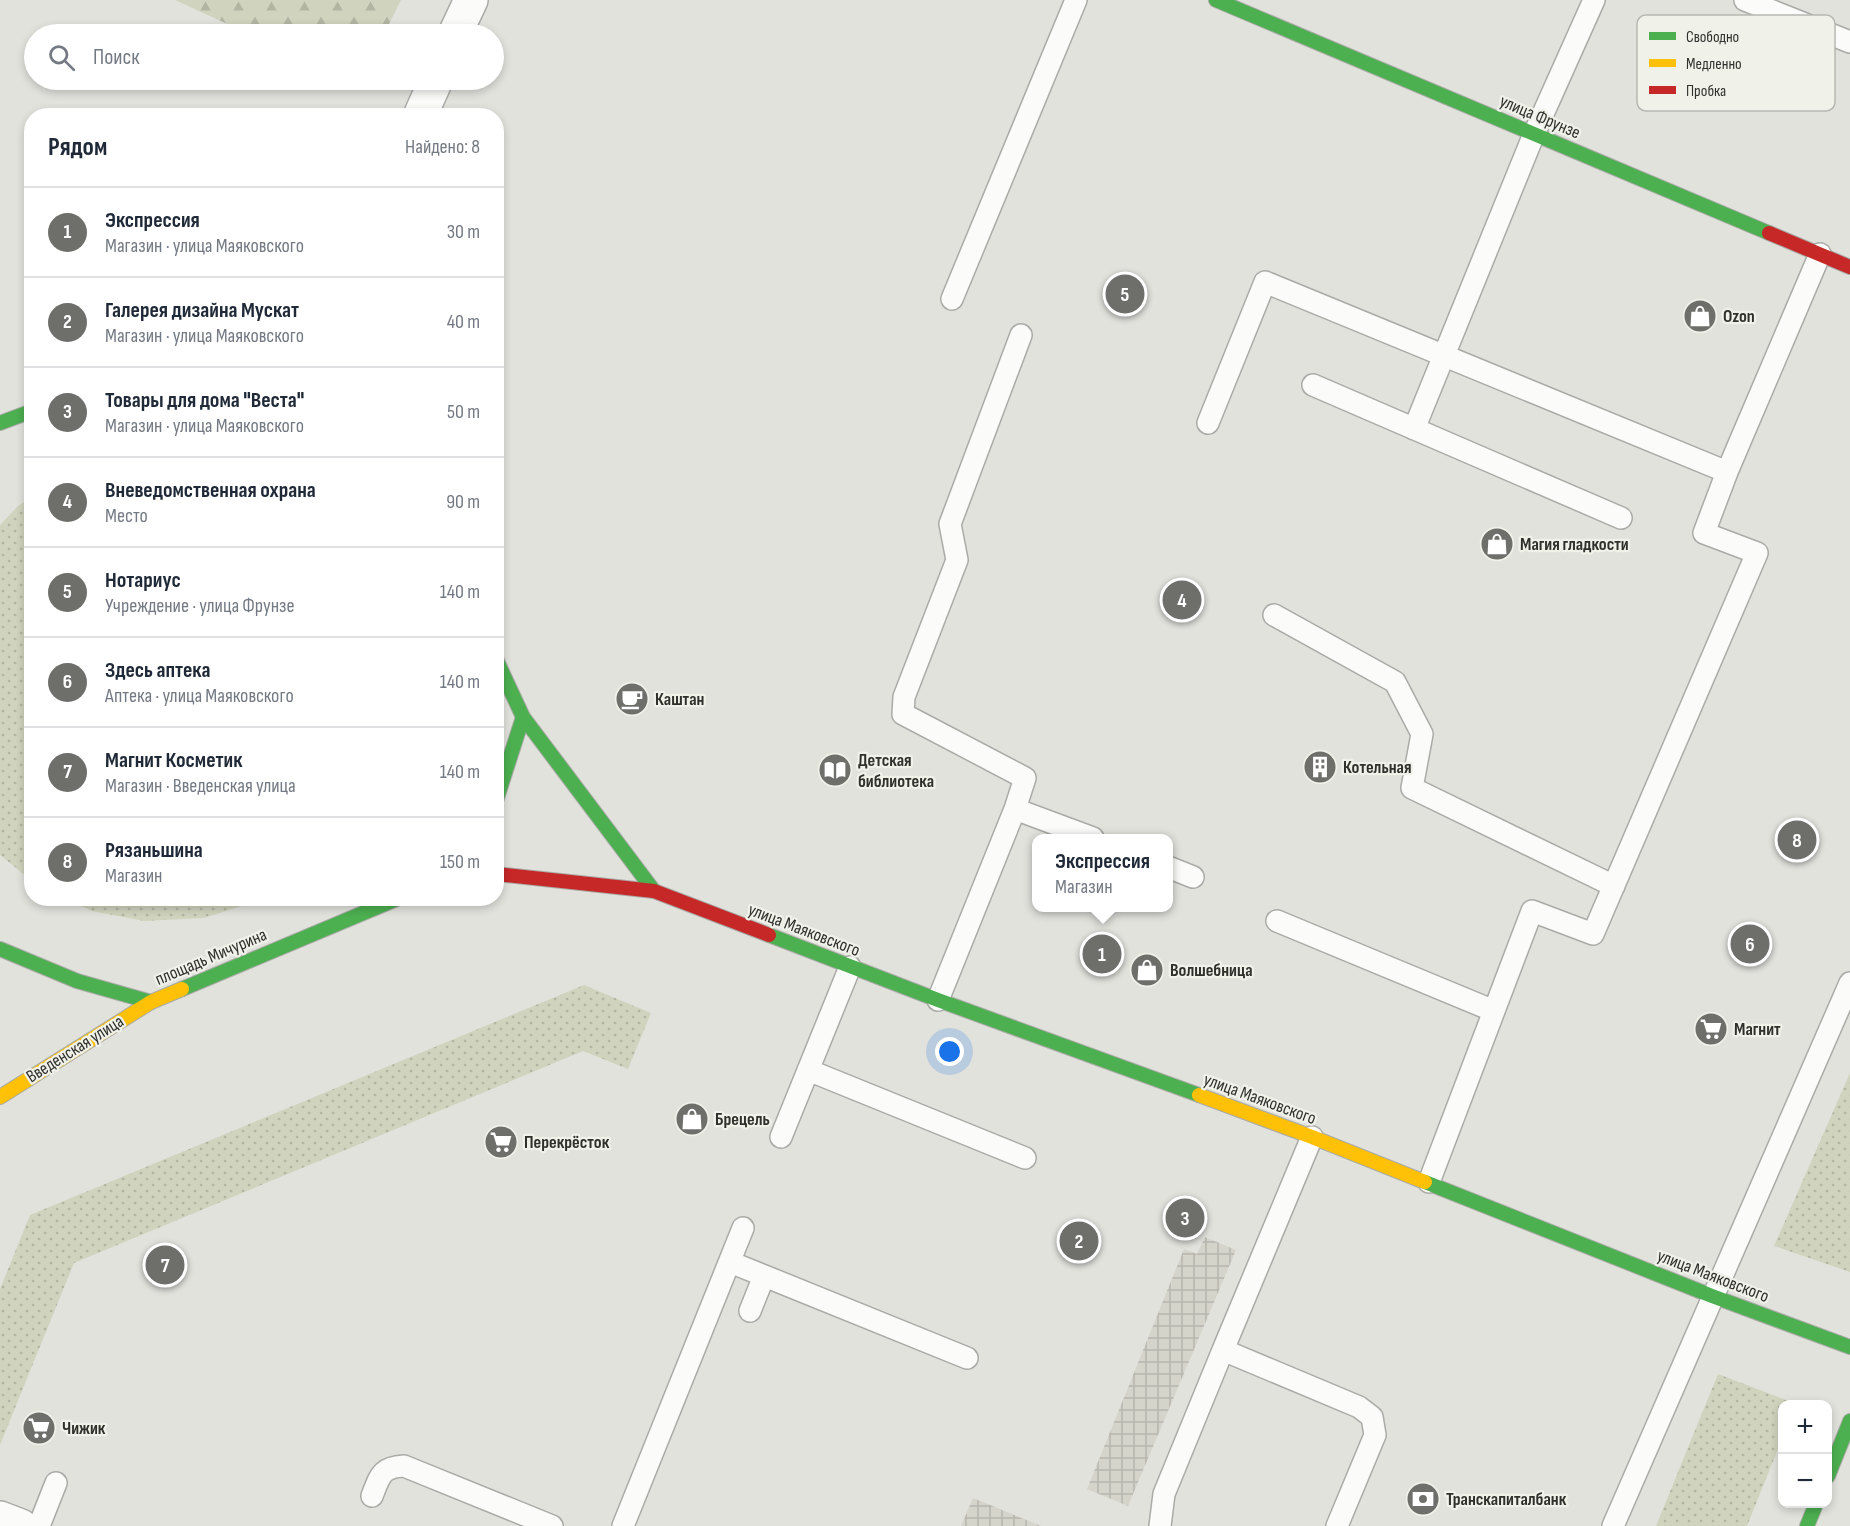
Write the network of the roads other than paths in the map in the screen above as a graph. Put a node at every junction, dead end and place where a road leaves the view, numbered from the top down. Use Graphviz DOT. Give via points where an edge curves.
graph roads {
  1 [pos="471,0"];
  2 [pos="1076,0"];
  3 [pos="1216,0"];
  4 [pos="1594,0"];
  5 [pos="1745,0"];
  6 [pos="1782,15"];
  7 [pos="460,24"];
  8 [pos="1835,36"];
  9 [pos="1850,42"];
  10 [pos="432,90"];
  11 [pos="424,108"];
  12 [pos="1534,134"];
  13 [pos="1820,254"];
  14 [pos="1850,267"];
  15 [pos="952,299"];
  16 [pos="1021,335"];
  17 [pos="1443,355"];
  18 [pos="1313,386"];
  19 [pos="24,414"];
  20 [pos="0,423"];
  21 [pos="1208,423"];
  22 [pos="1414,429"];
  23 [pos="1727,472"];
  24 [pos="1621,518"];
  25 [pos="1274,615"];
  26 [pos="504,676"];
  27 [pos="523,717"];
  28 [pos="504,776"];
  29 [pos="1015,808"];
  30 [pos="1083,834"];
  31 [pos="1173,869"];
  32 [pos="504,875"];
  33 [pos="1193,877"];
  34 [pos="1614,886"];
  35 [pos="654,891"];
  36 [pos="380,906"];
  37 [pos="1277,921"];
  38 [pos="0,949"];
  39 [pos="850,967"];
  40 [pos="1850,983"];
  41 [pos="938,1000"];
  42 [pos="151,1002"];
  43 [pos="1494,1011"];
  44 [pos="808,1071"];
  45 [pos="0,1097"];
  46 [pos="781,1137"];
  47 [pos="1312,1137"];
  48 [pos="1024,1158"];
  49 [pos="1429,1182"];
  50 [pos="744,1228"];
  51 [pos="730,1262"];
  52 [pos="764,1276"];
  53 [pos="1712,1296"];
  54 [pos="750,1311"];
  55 [pos="1850,1347"];
  56 [pos="1224,1350"];
  57 [pos="968,1358"];
  58 [pos="1850,1420"];
  59 [pos="1832,1464"];
  60 [pos="56,1483"];
  61 [pos="372,1496"];
  62 [pos="1814,1508"];
  63 [pos="0,1518"];
  64 [pos="21,1526"];
  65 [pos="39,1526"];
  66 [pos="552,1526"];
  67 [pos="623,1526"];
  68 [pos="1160,1526"];
  69 [pos="1337,1526"];
  70 [pos="1613,1526"];
  71 [pos="1807,1526"];
  1 -- 7 [label="street"];
  2 -- 15 [label="lane"];
  3 -- 12 [label="street, улица Фрунзе"];
  4 -- 12 [label="lane"];
  5 -- 6 [label="lane"];
  8 -- 9 [label="lane"];
  10 -- 11 [label="street"];
  12 -- 13 [label="street, улица Фрунзе"];
  12 -- 17 [label="lane"];
  13 -- 14 [label="street, улица Фрунзе"];
  13 -- 23 [label="lane"];
  16 -- 29 [label="lane" via="950,524 957,560 904,697 903,714 1025,778"];
  17 -- 21 [label="lane" via="1265,282"];
  17 -- 22 [label="lane"];
  17 -- 23 [label="lane"];
  18 -- 22 [label="lane"];
  19 -- 20 [label="street"];
  22 -- 24 [label="lane"];
  23 -- 34 [label="lane" via="1704,533 1757,553"];
  25 -- 34 [label="lane" via="1395,682 1422,734 1412,789"];
  26 -- 27 [label="street"];
  27 -- 28 [label="street"];
  27 -- 35 [label="street"];
  29 -- 30 [label="lane"];
  29 -- 41 [label="lane"];
  31 -- 33 [label="lane"];
  32 -- 35 [label="street, улица Маяковского"];
  34 -- 43 [label="lane" via="1593,934 1532,911"];
  35 -- 39 [label="street, улица Маяковского"];
  36 -- 42 [label="street, площадь Мичурина"];
  37 -- 43 [label="lane"];
  38 -- 42 [label="street, площадь Мичурина" via="77,981"];
  39 -- 41 [label="street, улица Маяковского"];
  39 -- 44 [label="lane"];
  40 -- 53 [label="lane"];
  41 -- 47 [label="street, улица Маяковского"];
  42 -- 45 [label="street, Введенская улица"];
  43 -- 49 [label="lane"];
  44 -- 46 [label="lane"];
  44 -- 48 [label="lane"];
  47 -- 49 [label="street, улица Маяковского"];
  47 -- 56 [label="lane"];
  49 -- 53 [label="street, улица Маяковского"];
  50 -- 51 [label="lane"];
  51 -- 52 [label="lane"];
  51 -- 67 [label="lane"];
  52 -- 54 [label="lane"];
  52 -- 57 [label="lane"];
  53 -- 55 [label="street, улица Маяковского"];
  53 -- 70 [label="lane"];
  56 -- 68 [label="lane" via="1164,1494"];
  56 -- 69 [label="lane" via="1359,1407 1372,1417 1375,1435"];
  58 -- 59 [label="street"];
  60 -- 65 [label="lane"];
  61 -- 66 [label="lane" via="380,1475 390,1467 404,1466"];
  62 -- 71 [label="street"];
  63 -- 64 [label="street"];
}
